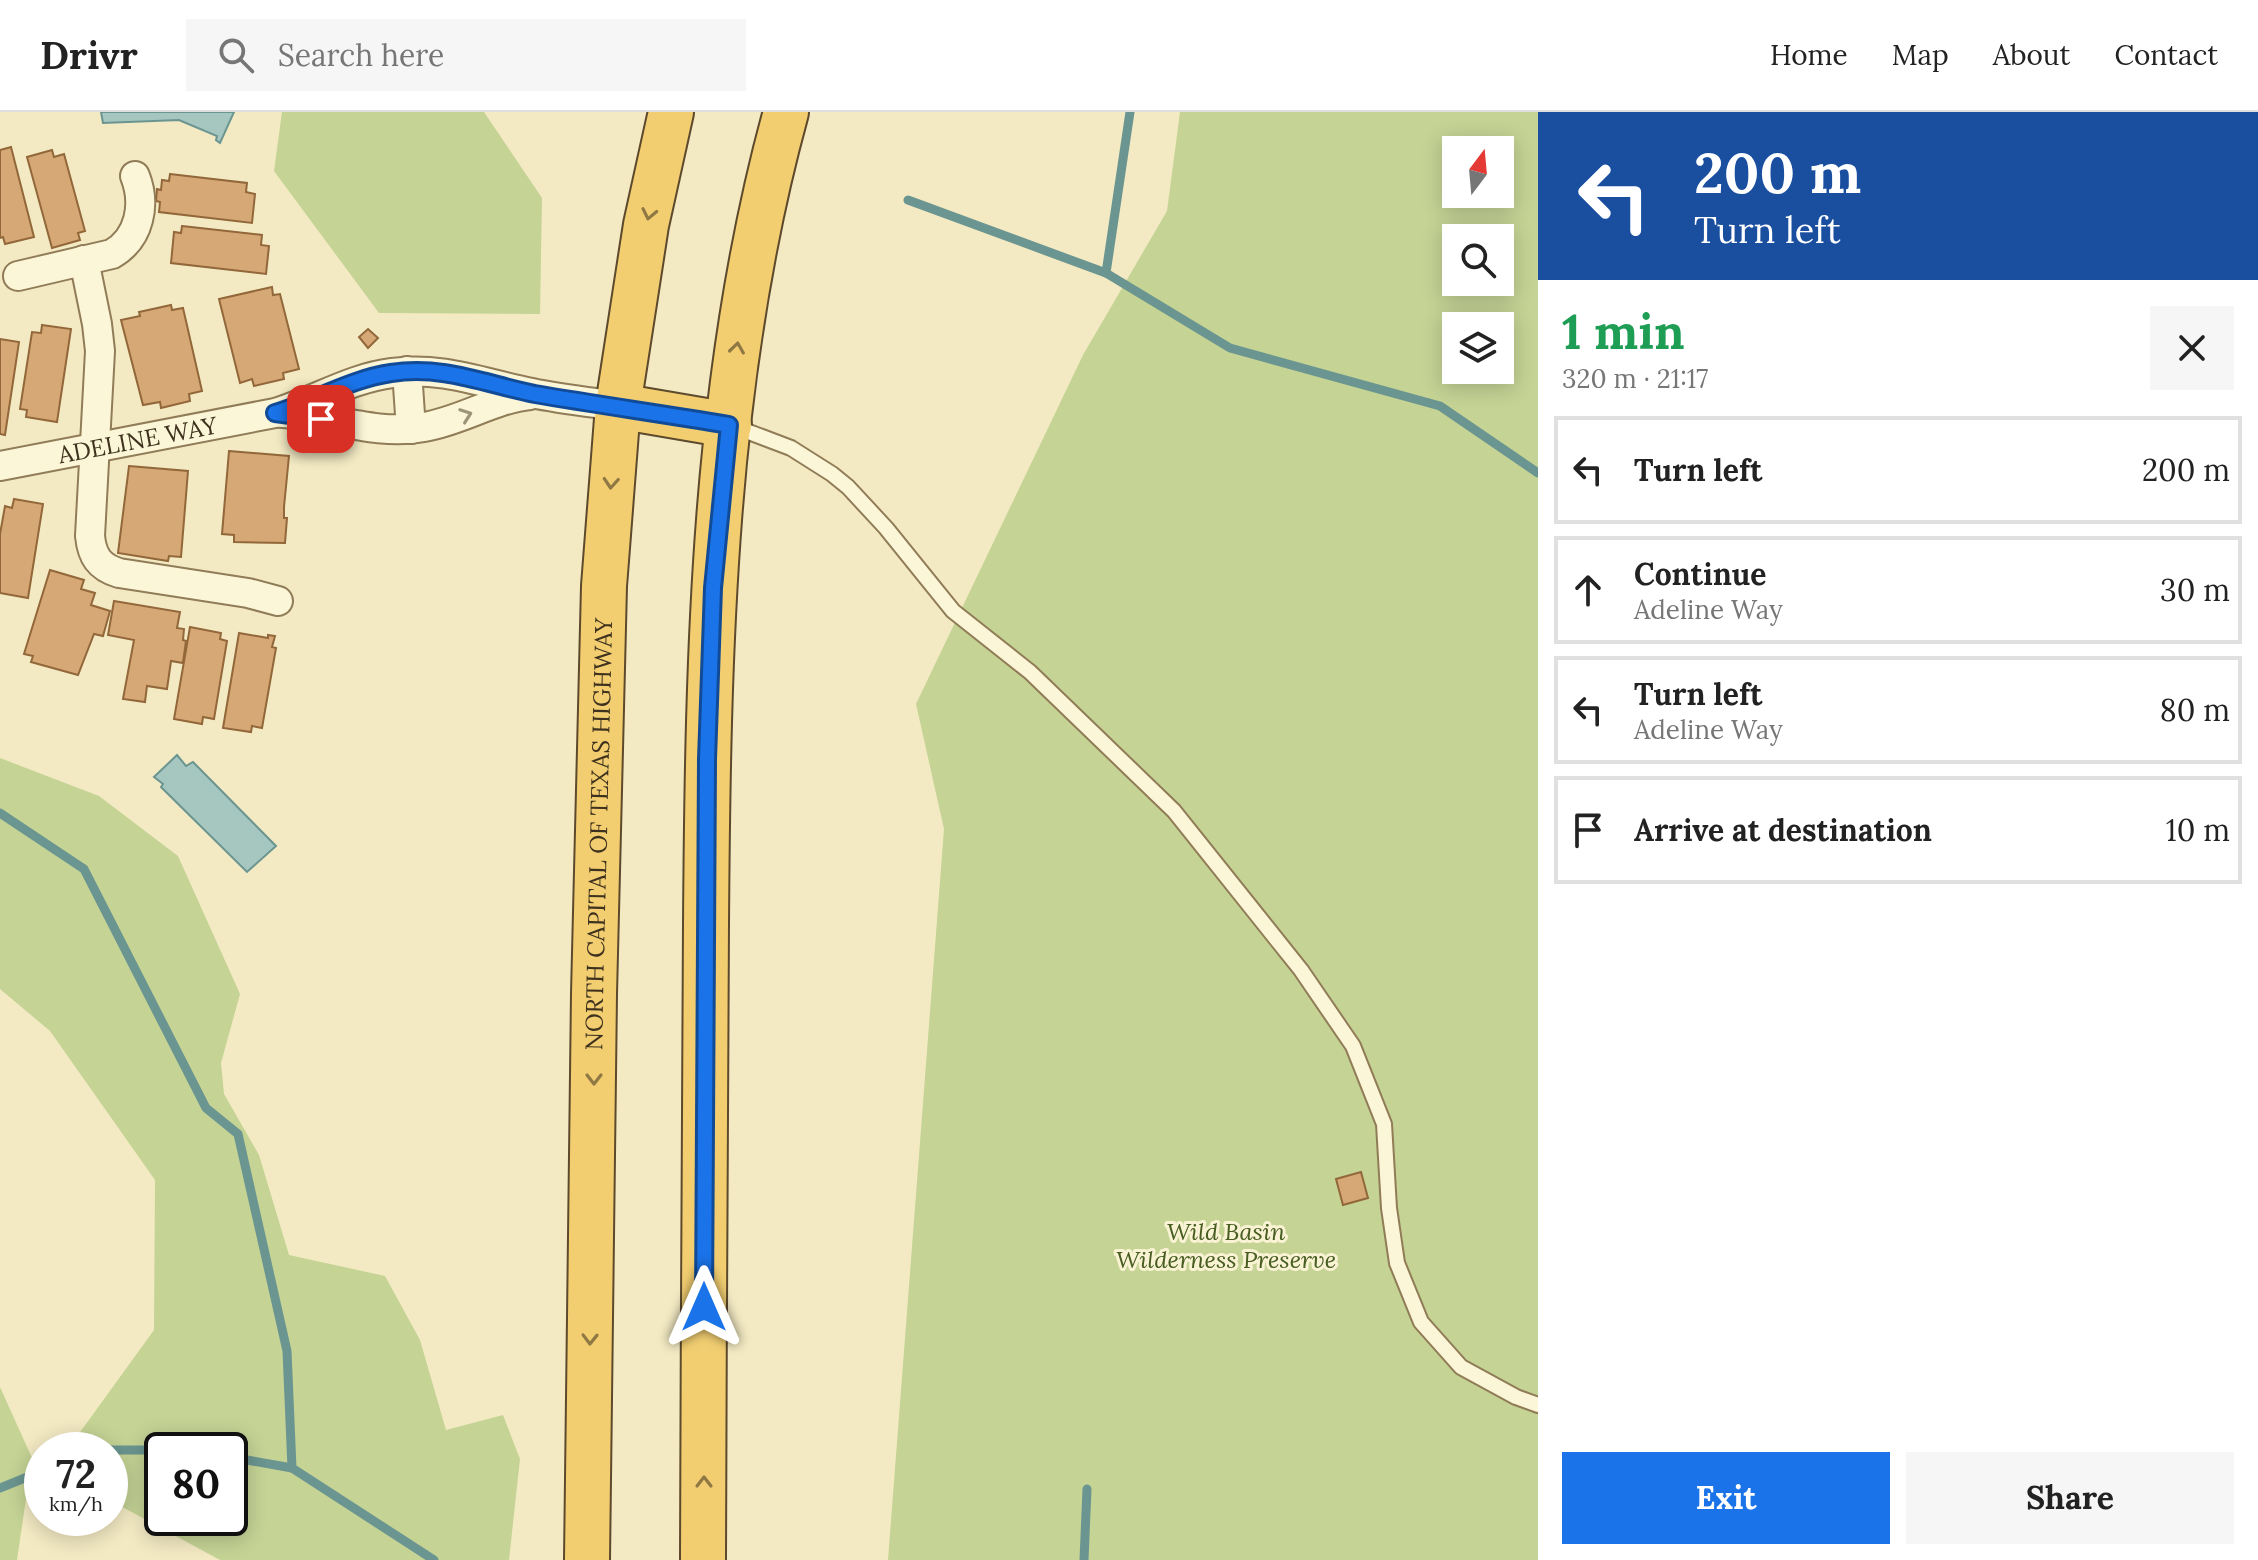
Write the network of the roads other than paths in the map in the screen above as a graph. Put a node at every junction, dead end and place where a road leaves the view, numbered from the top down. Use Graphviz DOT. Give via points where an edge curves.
graph roads {
  1 [pos="671,112"];
  2 [pos="786,112"];
  3 [pos="135,176"];
  4 [pos="84,260"];
  5 [pos="18,276"];
  6 [pos="407,371"];
  7 [pos="539,394"];
  8 [pos="618,406"];
  9 [pos="275,413"];
  10 [pos="729,425"];
  11 [pos="411,429"];
  12 [pos="94,447"];
  13 [pos="0,466"];
  14 [pos="278,601"];
  15 [pos="1538,1405"];
  16 [pos="587,1560"];
  17 [pos="703,1560"];
  1 -- 8 [label="highway, NORTH CAPITAL OF TEXAS HIGHWAY, one-way" via="646,225"];
  10 -- 2 [label="highway, one-way" via="736,348 759,220"];
  3 -- 4 [label="street" via="142,204 133,231 119,250"];
  4 -- 5 [label="street"];
  4 -- 12 [label="street" via="99,337"];
  6 -- 7 [label="street, ADELINE WAY" via="461,375"];
  6 -- 9 [label="street, ADELINE WAY" via="354,381"];
  6 -- 11 [label="street"];
  7 -- 8 [label="street, ADELINE WAY"];
  11 -- 7 [label="street, ADELINE WAY, one-way"];
  8 -- 10 [label="highway"];
  8 -- 16 [label="highway, NORTH CAPITAL OF TEXAS HIGHWAY, one-way" via="600,719"];
  9 -- 11 [label="street, ADELINE WAY"];
  9 -- 12 [label="street, ADELINE WAY"];
  10 -- 15 [label="lane" via="791,448 848,487 953,611 1030,672 1174,811 1301,970 1353,1046 1384,1124 1397,1263 1421,1322 1461,1367"];
  17 -- 10 [label="highway, one-way" via="707,759 713,588"];
  12 -- 13 [label="street, ADELINE WAY"];
  12 -- 14 [label="street" via="90,536 99,562 119,573"];
}
